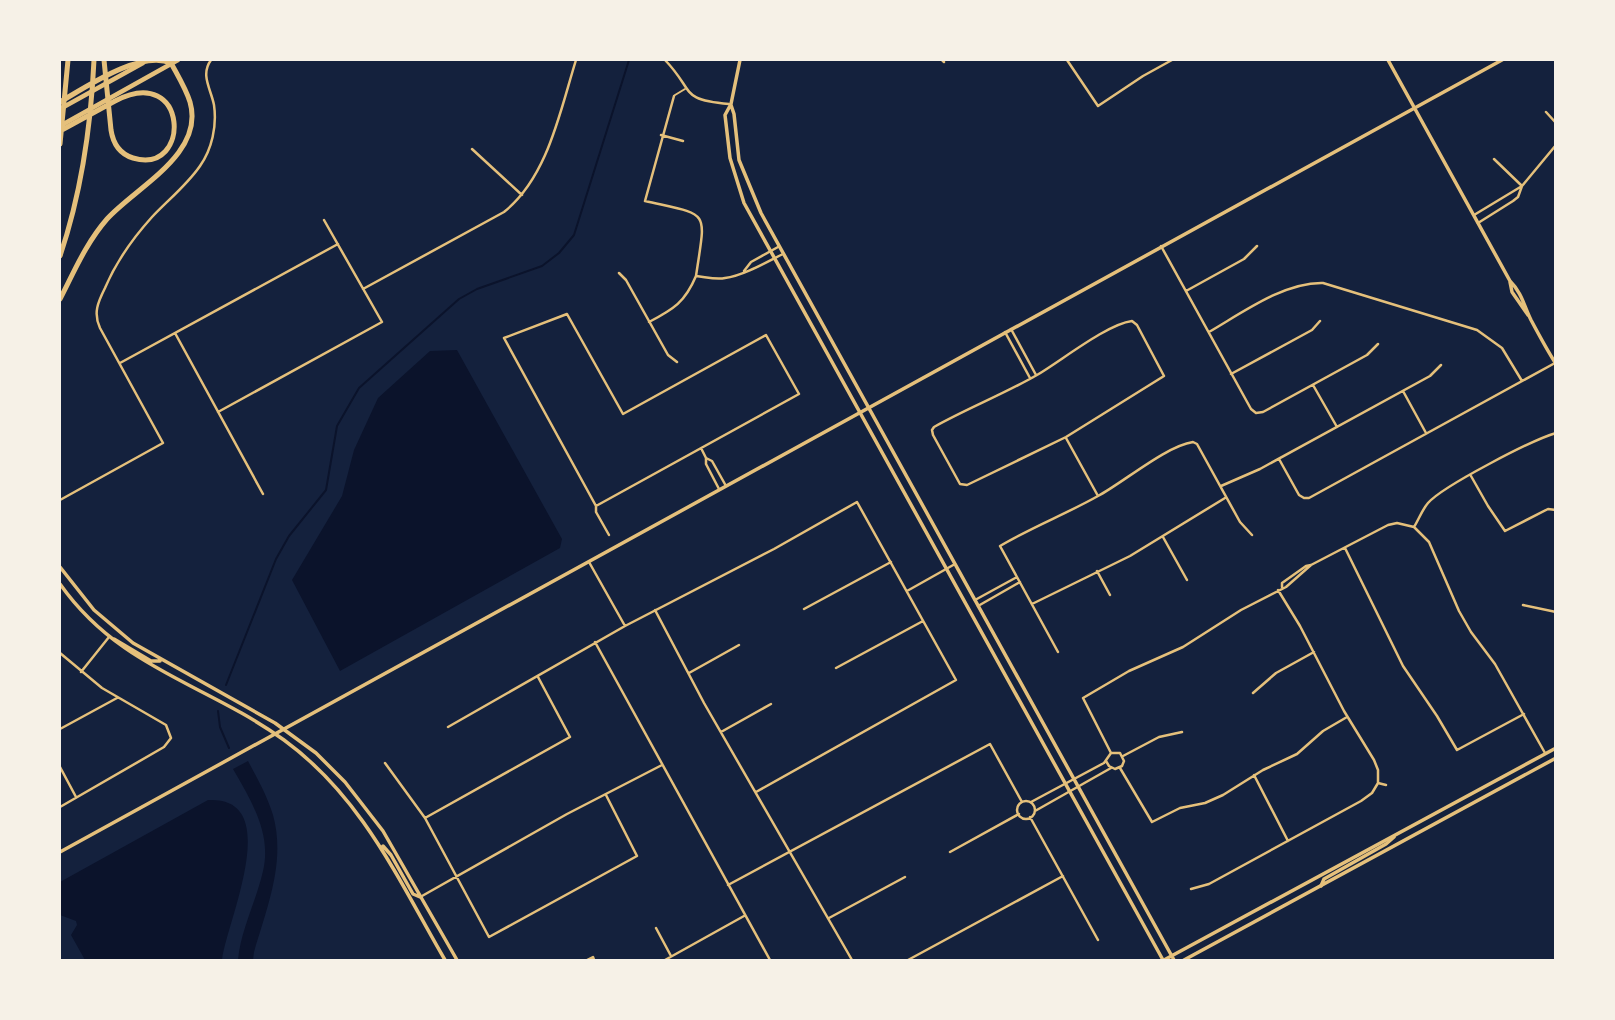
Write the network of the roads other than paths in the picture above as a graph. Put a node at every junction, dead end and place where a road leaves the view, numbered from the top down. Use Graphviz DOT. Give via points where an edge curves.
graph roads {
  1 [pos="68,60"];
  2 [pos="94,60"];
  3 [pos="104,60"];
  4 [pos="150,60"];
  5 [pos="178,60"];
  6 [pos="211,60"];
  7 [pos="576,60"];
  8 [pos="665,60"];
  9 [pos="740,60"];
  10 [pos="1067,60"];
  11 [pos="1172,60"];
  12 [pos="1388,60"];
  13 [pos="1502,60"];
  14 [pos="144,63"];
  15 [pos="171,63"];
  16 [pos="686,88"];
  17 [pos="674,96"];
  18 [pos="60,102"];
  19 [pos="731,104"];
  20 [pos="1415,108"];
  21 [pos="60,109"];
  22 [pos="1546,113"];
  23 [pos="1556,123"];
  24 [pos="60,129"];
  25 [pos="661,135"];
  26 [pos="683,141"];
  27 [pos="60,144"];
  28 [pos="1556,145"];
  29 [pos="472,149"];
  30 [pos="1494,159"];
  31 [pos="1522,186"];
  32 [pos="522,195"];
  33 [pos="1474,215"];
  34 [pos="324,220"];
  35 [pos="1478,223"];
  36 [pos="338,244"];
  37 [pos="779,246"];
  38 [pos="1161,246"];
  39 [pos="1256,246"];
  40 [pos="770,251"];
  41 [pos="783,254"];
  42 [pos="60,256"];
  43 [pos="774,259"];
  44 [pos="744,271"];
  45 [pos="619,273"];
  46 [pos="696,276"];
  47 [pos="363,289"];
  48 [pos="1186,290"];
  49 [pos="60,299"];
  50 [pos="1320,321"];
  51 [pos="649,322"];
  52 [pos="1011,329"];
  53 [pos="1005,332"];
  54 [pos="1209,332"];
  55 [pos="175,333"];
  56 [pos="1378,344"];
  57 [pos="677,362"];
  58 [pos="120,364"];
  59 [pos="1555,364"];
  60 [pos="1441,365"];
  61 [pos="1231,374"];
  62 [pos="1036,375"];
  63 [pos="1030,378"];
  64 [pos="1522,381"];
  65 [pos="1313,385"];
  66 [pos="1403,391"];
  67 [pos="869,407"];
  68 [pos="218,412"];
  69 [pos="860,412"];
  70 [pos="1336,427"];
  71 [pos="1426,433"];
  72 [pos="1556,433"];
  73 [pos="1066,438"];
  74 [pos="701,448"];
  75 [pos="706,458"];
  76 [pos="1279,459"];
  77 [pos="717,470"];
  78 [pos="711,474"];
  79 [pos="1471,476"];
  80 [pos="726,486"];
  81 [pos="1220,486"];
  82 [pos="719,489"];
  83 [pos="263,494"];
  84 [pos="1098,496"];
  85 [pos="1226,498"];
  86 [pos="60,499"];
  87 [pos="596,506"];
  88 [pos="1554,509"];
  89 [pos="1414,527"];
  90 [pos="1252,534"];
  91 [pos="609,535"];
  92 [pos="1162,536"];
  93 [pos="1345,547"];
  94 [pos="589,562"];
  95 [pos="891,562"];
  96 [pos="955,564"];
  97 [pos="60,567"];
  98 [pos="946,569"];
  99 [pos="1097,571"];
  100 [pos="1017,577"];
  101 [pos="1187,580"];
  102 [pos="1020,582"];
  103 [pos="60,584"];
  104 [pos="1278,590"];
  105 [pos="906,591"];
  106 [pos="1110,595"];
  107 [pos="975,600"];
  108 [pos="1032,604"];
  109 [pos="1523,605"];
  110 [pos="978,606"];
  111 [pos="804,609"];
  112 [pos="655,610"];
  113 [pos="1556,612"];
  114 [pos="923,621"];
  115 [pos="625,626"];
  116 [pos="109,638"];
  117 [pos="595,642"];
  118 [pos="738,645"];
  119 [pos="1058,652"];
  120 [pos="1314,652"];
  121 [pos="60,653"];
  122 [pos="160,660"];
  123 [pos="836,668"];
  124 [pos="81,672"];
  125 [pos="689,673"];
  126 [pos="538,677"];
  127 [pos="1253,693"];
  128 [pos="117,698"];
  129 [pos="771,704"];
  130 [pos="1524,714"];
  131 [pos="1347,716"];
  132 [pos="448,727"];
  133 [pos="60,729"];
  134 [pos="284,729"];
  135 [pos="721,732"];
  136 [pos="1182,732"];
  137 [pos="275,734"];
  138 [pos="1556,748"];
  139 [pos="1111,753"];
  140 [pos="1545,754"];
  141 [pos="1123,757"];
  142 [pos="1556,758"];
  143 [pos="1107,761"];
  144 [pos="385,763"];
  145 [pos="662,765"];
  146 [pos="60,767"];
  147 [pos="1111,768"];
  148 [pos="1120,768"];
  149 [pos="1254,775"];
  150 [pos="1074,780"];
  151 [pos="1378,783"];
  152 [pos="1066,784"];
  153 [pos="1077,785"];
  154 [pos="1385,785"];
  155 [pos="1069,790"];
  156 [pos="756,792"];
  157 [pos="606,795"];
  158 [pos="76,797"];
  159 [pos="1022,802"];
  160 [pos="1031,802"];
  161 [pos="60,807"];
  162 [pos="1035,811"];
  163 [pos="1019,814"];
  164 [pos="1030,817"];
  165 [pos="425,818"];
  166 [pos="1401,831"];
  167 [pos="377,839"];
  168 [pos="1289,841"];
  169 [pos="60,852"];
  170 [pos="789,852"];
  171 [pos="950,852"];
  172 [pos="1063,876"];
  173 [pos="905,877"];
  174 [pos="456,878"];
  175 [pos="728,885"];
  176 [pos="1321,886"];
  177 [pos="1191,889"];
  178 [pos="420,897"];
  179 [pos="744,916"];
  180 [pos="829,918"];
  181 [pos="656,928"];
  182 [pos="1098,940"];
  183 [pos="672,957"];
  184 [pos="1173,958"];
  185 [pos="594,959"];
  186 [pos="910,960"];
  187 [pos="445,961"];
  188 [pos="457,961"];
  189 [pos="587,961"];
  190 [pos="665,961"];
  191 [pos="770,961"];
  192 [pos="852,961"];
  193 [pos="1164,961"];
  194 [pos="1184,961"];
  1 -- 27 [label="highway"];
  2 -- 42 [label="highway" via="86,142"];
  3 -- 24 [label="highway" via="111,130 114,143 124,154 138,159 158,156 167,149 175,135 173,113 149,93 124,96"];
  4 -- 14 [label="main road"];
  5 -- 15 [label="main road"];
  6 -- 58 [label="street" via="205,74 215,121 207,154 140,230 98,303 97,322"];
  7 -- 32 [label="street" via="541,164"];
  8 -- 16 [label="street"];
  9 -- 19 [label="main road"];
  10 -- 11 [label="street" via="1098,107"];
  12 -- 20 [label="main road"];
  13 -- 20 [label="main road"];
  14 -- 15 [label="highway"];
  14 -- 18 [label="highway" via="113,72"];
  14 -- 21 [label="main road"];
  15 -- 24 [label="main road"];
  15 -- 49 [label="highway" via="191,104 190,136 174,159 106,220 86,247"];
  16 -- 17 [label="lane"];
  16 -- 19 [label="street" via="701,101"];
  17 -- 25 [label="street"];
  19 -- 37 [label="main road" via="739,160"];
  19 -- 40 [label="main road" via="725,115 730,158 744,203"];
  20 -- 33 [label="main road"];
  20 -- 38 [label="main road"];
  22 -- 23 [label="street"];
  25 -- 26 [label="street"];
  25 -- 46 [label="street" via="645,201 701,218 704,228"];
  28 -- 31 [label="street"];
  29 -- 32 [label="street"];
  30 -- 31 [label="street"];
  31 -- 33 [label="street"];
  31 -- 35 [label="street" via="1508,206"];
  32 -- 47 [label="street" via="503,212"];
  33 -- 35 [label="main road"];
  34 -- 36 [label="street"];
  35 -- 59 [label="main road"];
  36 -- 47 [label="street"];
  36 -- 55 [label="street"];
  37 -- 40 [label="street"];
  37 -- 41 [label="main road"];
  38 -- 48 [label="street"];
  38 -- 52 [label="main road"];
  39 -- 48 [label="street" via="1244,259"];
  40 -- 43 [label="main road"];
  40 -- 44 [label="street"];
  41 -- 43 [label="street"];
  41 -- 67 [label="main road"];
  43 -- 44 [label="street"];
  43 -- 69 [label="main road"];
  44 -- 46 [label="street" via="722,279"];
  45 -- 51 [label="street"];
  46 -- 51 [label="street" via="685,298"];
  47 -- 68 [label="street" via="382,322"];
  48 -- 54 [label="street"];
  50 -- 61 [label="street" via="1312,330"];
  51 -- 57 [label="street"];
  52 -- 53 [label="main road"];
  52 -- 62 [label="street"];
  53 -- 63 [label="street"];
  53 -- 67 [label="main road"];
  54 -- 61 [label="street"];
  54 -- 64 [label="street" via="1300,285 1333,285 1477,330 1502,348"];
  55 -- 58 [label="street"];
  55 -- 68 [label="street"];
  56 -- 65 [label="street"];
  58 -- 86 [label="street" via="163,443"];
  59 -- 64 [label="street"];
  60 -- 66 [label="street"];
  61 -- 65 [label="street" via="1256,414"];
  62 -- 63 [label="street"];
  62 -- 73 [label="street" via="1132,321 1162,370 1164,376 1159,380"];
  63 -- 73 [label="street" via="932,430 960,484 967,485"];
  64 -- 71 [label="street"];
  65 -- 70 [label="street"];
  66 -- 70 [label="street"];
  66 -- 71 [label="street"];
  67 -- 69 [label="main road"];
  67 -- 96 [label="main road"];
  68 -- 83 [label="street"];
  69 -- 80 [label="main road"];
  69 -- 98 [label="main road"];
  70 -- 76 [label="street"];
  71 -- 76 [label="street" via="1304,499"];
  72 -- 79 [label="street"];
  73 -- 84 [label="street"];
  74 -- 75 [label="street"];
  74 -- 87 [label="street"];
  74 -- 87 [label="street" via="799,394 766,335 623,414 567,314 504,338"];
  75 -- 77 [label="street"];
  75 -- 78 [label="street"];
  76 -- 81 [label="street"];
  77 -- 78 [label="street"];
  77 -- 80 [label="street"];
  78 -- 82 [label="street"];
  79 -- 88 [label="street" via="1506,531"];
  79 -- 89 [label="street" via="1434,498"];
  80 -- 82 [label="main road"];
  81 -- 84 [label="street" via="1193,442"];
  81 -- 85 [label="street"];
  82 -- 94 [label="main road"];
  84 -- 100 [label="street" via="1000,546"];
  85 -- 90 [label="street"];
  85 -- 92 [label="street"];
  87 -- 91 [label="street"];
  89 -- 93 [label="street" via="1388,525"];
  89 -- 130 [label="street" via="1429,542 1465,622"];
  92 -- 99 [label="street"];
  92 -- 101 [label="street"];
  93 -- 104 [label="street"];
  93 -- 130 [label="street" via="1403,666 1457,750"];
  94 -- 115 [label="street"];
  94 -- 134 [label="main road"];
  95 -- 105 [label="street"];
  95 -- 111 [label="street"];
  95 -- 112 [label="street" via="858,502"];
  96 -- 98 [label="street"];
  96 -- 107 [label="main road"];
  97 -- 122 [label="main road" via="106,622"];
  98 -- 105 [label="street"];
  98 -- 152 [label="main road"];
  99 -- 106 [label="street"];
  99 -- 108 [label="street"];
  100 -- 102 [label="street"];
  100 -- 107 [label="street"];
  102 -- 108 [label="street"];
  102 -- 110 [label="street"];
  103 -- 116 [label="main road"];
  104 -- 120 [label="street"];
  104 -- 139 [label="street" via="1183,647 1083,698"];
  105 -- 114 [label="street"];
  107 -- 110 [label="main road"];
  108 -- 119 [label="street"];
  109 -- 113 [label="street"];
  110 -- 150 [label="main road"];
  112 -- 115 [label="street"];
  112 -- 125 [label="street"];
  114 -- 123 [label="street"];
  114 -- 156 [label="street" via="956,680"];
  115 -- 117 [label="street"];
  116 -- 122 [label="main road" via="151,661"];
  116 -- 124 [label="street"];
  116 -- 137 [label="main road"];
  117 -- 126 [label="street"];
  117 -- 145 [label="street"];
  118 -- 125 [label="street"];
  120 -- 127 [label="street" via="1276,673"];
  120 -- 131 [label="street"];
  121 -- 124 [label="street"];
  122 -- 134 [label="main road"];
  124 -- 128 [label="street"];
  125 -- 135 [label="street"];
  126 -- 132 [label="street"];
  126 -- 165 [label="street" via="570,737"];
  128 -- 133 [label="street"];
  128 -- 158 [label="street" via="166,725 171,738 164,747"];
  129 -- 135 [label="street"];
  130 -- 140 [label="street"];
  131 -- 149 [label="street" via="1297,754"];
  131 -- 151 [label="street" via="1374,761"];
  134 -- 137 [label="main road"];
  134 -- 178 [label="main road" via="316,753 366,806"];
  135 -- 156 [label="street"];
  136 -- 141 [label="street" via="1159,737"];
  137 -- 167 [label="main road" via="338,788"];
  137 -- 169 [label="main road"];
  138 -- 140 [label="main road"];
  139 -- 141 [label="street"];
  139 -- 143 [label="street"];
  140 -- 166 [label="main road"];
  141 -- 148 [label="street"];
  142 -- 176 [label="main road"];
  143 -- 147 [label="street"];
  143 -- 150 [label="street"];
  144 -- 165 [label="street"];
  145 -- 157 [label="street"];
  145 -- 175 [label="street"];
  146 -- 158 [label="street"];
  147 -- 148 [label="street"];
  147 -- 153 [label="street"];
  148 -- 149 [label="street" via="1152,822 1214,800"];
  149 -- 168 [label="street"];
  150 -- 152 [label="street"];
  150 -- 153 [label="main road"];
  151 -- 154 [label="street"];
  151 -- 168 [label="street" via="1367,798"];
  152 -- 155 [label="main road"];
  152 -- 160 [label="street"];
  153 -- 155 [label="street"];
  153 -- 184 [label="main road"];
  155 -- 162 [label="street"];
  155 -- 193 [label="main road"];
  156 -- 170 [label="street"];
  157 -- 174 [label="street"];
  157 -- 174 [label="street" via="637,856 489,937"];
  158 -- 161 [label="street"];
  159 -- 160 [label="street"];
  159 -- 163 [label="street"];
  159 -- 170 [label="street" via="990,744"];
  160 -- 162 [label="street"];
  162 -- 164 [label="street"];
  163 -- 164 [label="street"];
  163 -- 171 [label="street"];
  164 -- 172 [label="street"];
  165 -- 174 [label="street"];
  166 -- 176 [label="main road" via="1324,879"];
  166 -- 184 [label="main road"];
  167 -- 178 [label="main road"];
  167 -- 187 [label="main road"];
  168 -- 177 [label="street"];
  170 -- 175 [label="street"];
  170 -- 180 [label="street"];
  172 -- 182 [label="street"];
  172 -- 186 [label="street"];
  173 -- 180 [label="street"];
  174 -- 178 [label="street"];
  175 -- 179 [label="street"];
  176 -- 194 [label="main road"];
  178 -- 188 [label="main road"];
  179 -- 183 [label="street"];
  179 -- 191 [label="street"];
  180 -- 192 [label="street"];
  181 -- 183 [label="street"];
  183 -- 190 [label="street"];
  184 -- 193 [label="main road"];
  185 -- 189 [label="street"];
}
